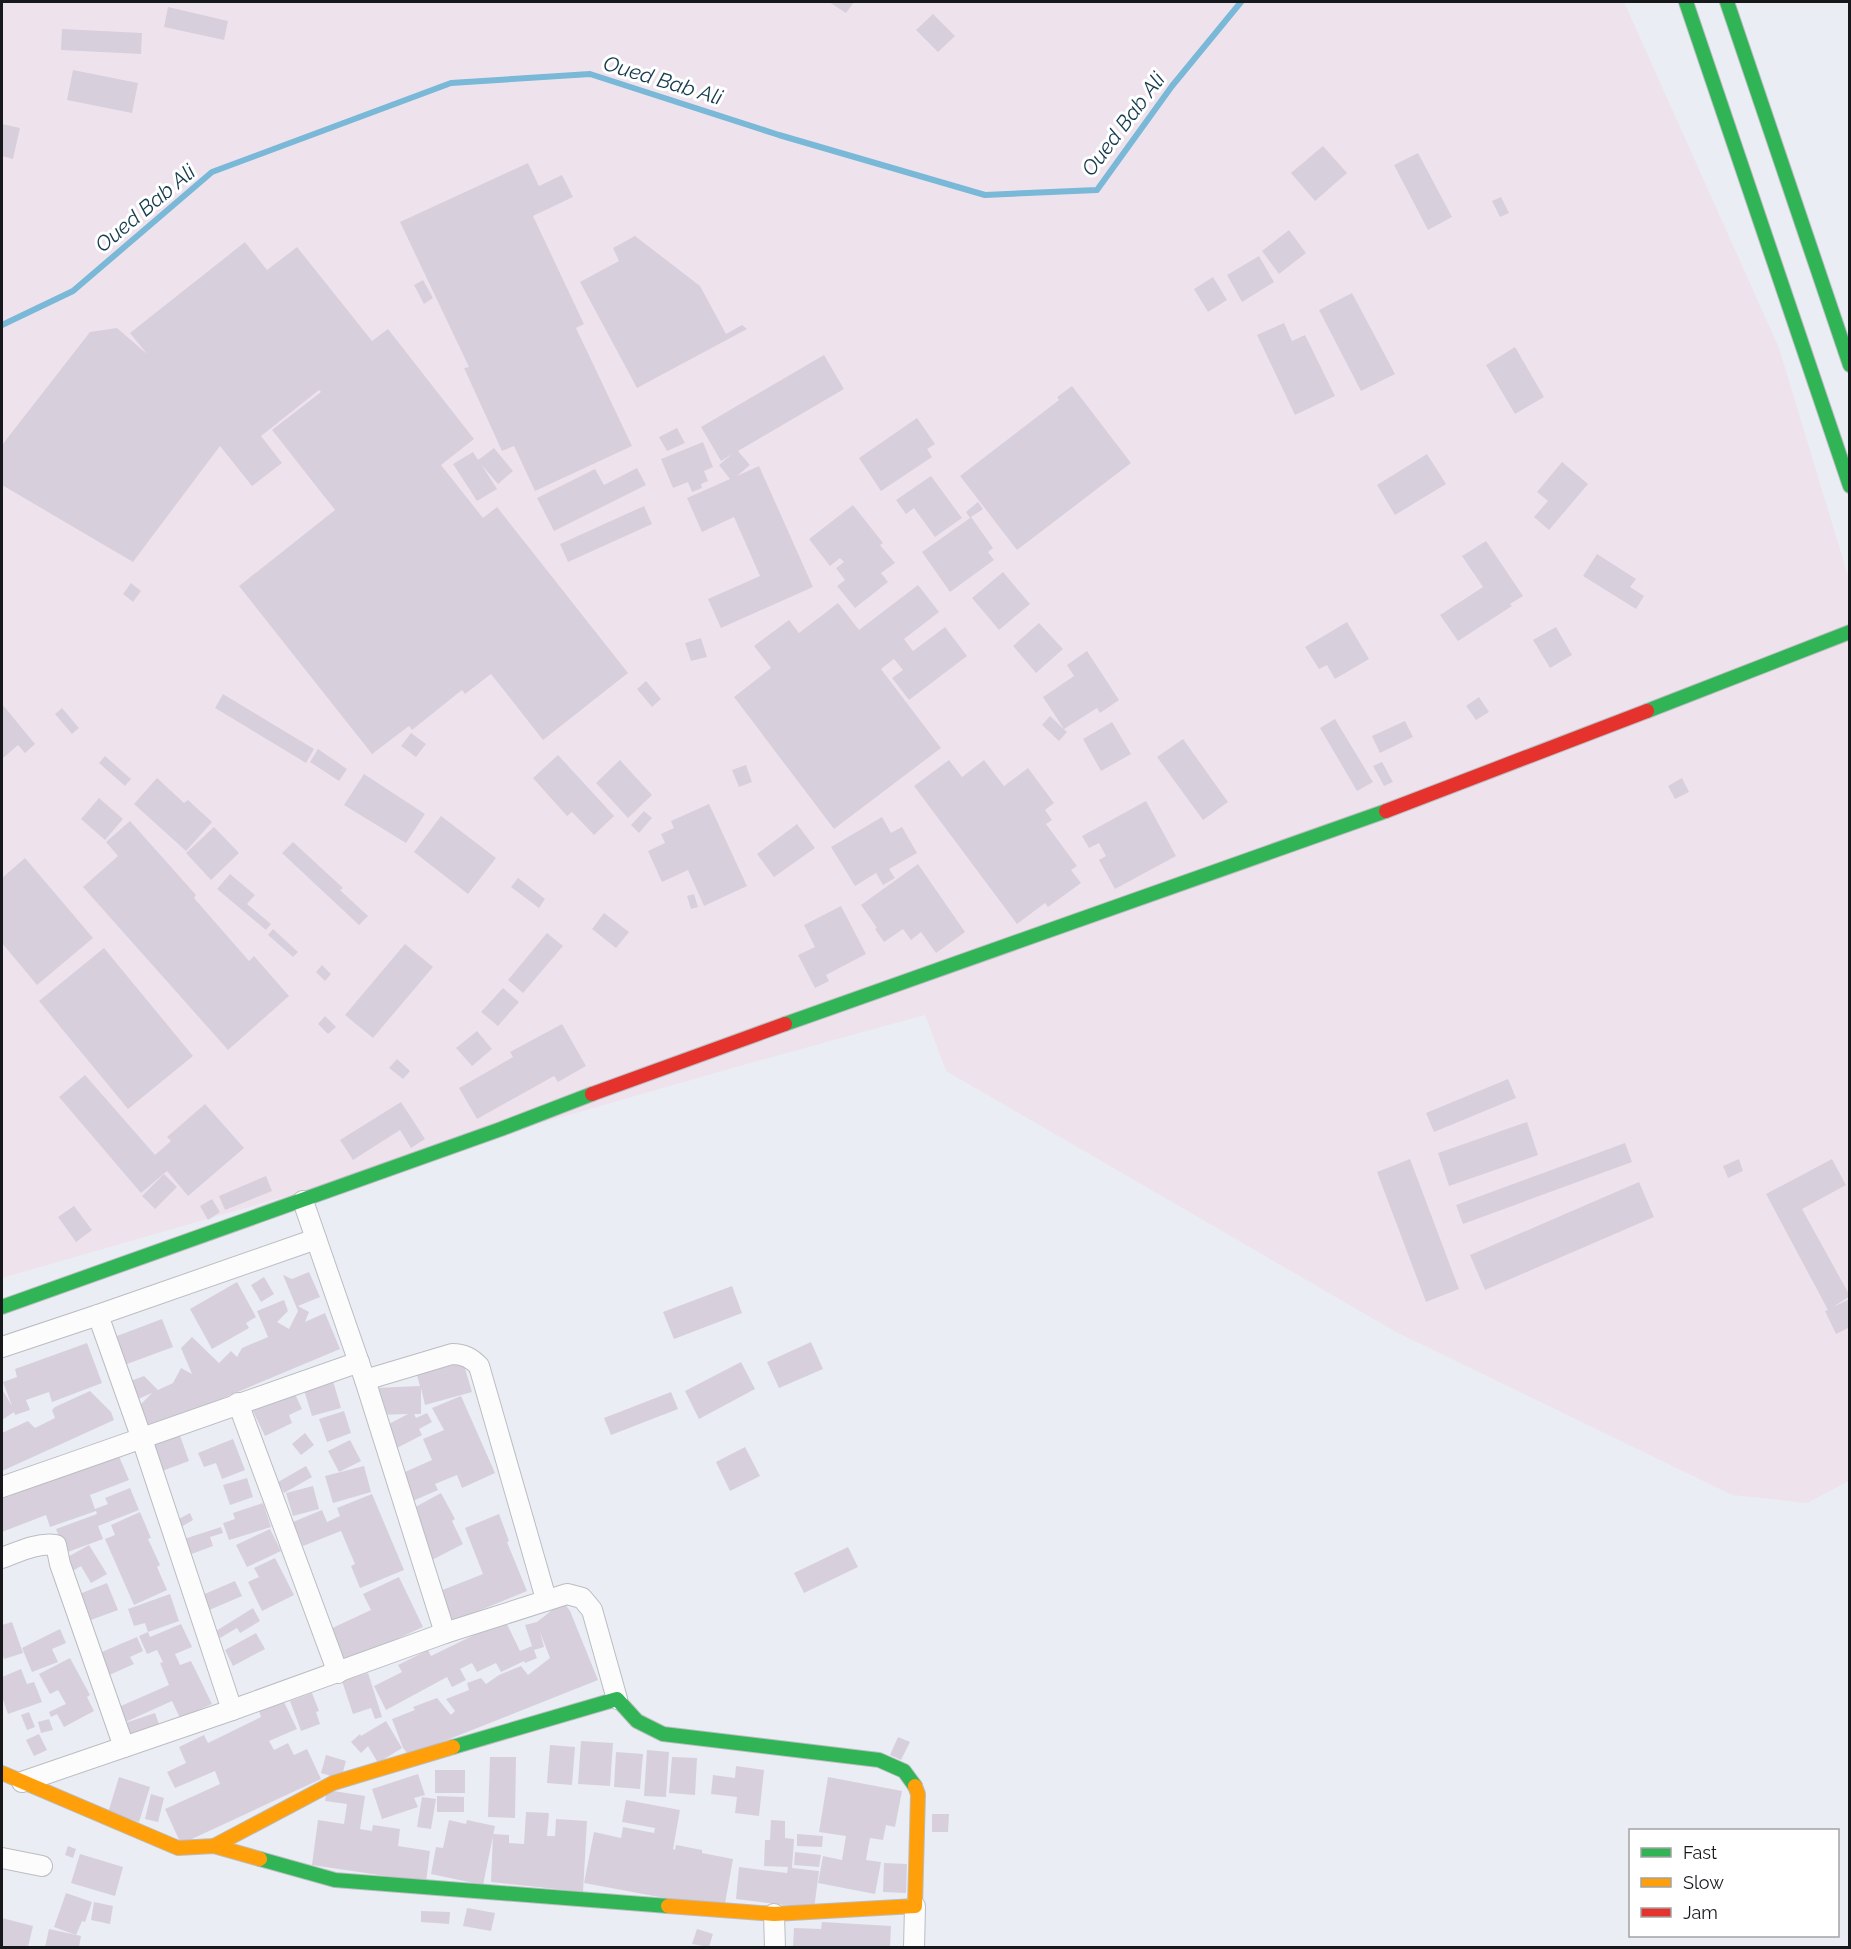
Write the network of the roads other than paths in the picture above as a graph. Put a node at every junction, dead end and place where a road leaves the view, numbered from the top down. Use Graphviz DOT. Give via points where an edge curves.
graph roads {
  1 [pos="1686,2"];
  2 [pos="1727,2"];
  3 [pos="1850,365"];
  4 [pos="1850,486"];
  5 [pos="1850,624"];
  6 [pos="1850,632"];
  7 [pos="1827,642"];
  8 [pos="303,1201"];
  9 [pos="316,1239"];
  10 [pos="2,1307"];
  11 [pos="98,1315"];
  12 [pos="2,1347"];
  13 [pos="362,1371"];
  14 [pos="238,1403"];
  15 [pos="142,1439"];
  16 [pos="2,1487"];
  17 [pos="2,1558"];
  18 [pos="546,1599"];
  19 [pos="445,1633"];
  20 [pos="338,1672"];
  21 [pos="617,1699"];
  22 [pos="232,1710"];
  23 [pos="124,1747"];
  24 [pos="2,1773"];
  25 [pos="22,1782"];
  26 [pos="214,1846"];
  27 [pos="2,1858"];
  28 [pos="42,1866"];
  29 [pos="915,1906"];
  30 [pos="774,1914"];
  31 [pos="775,1947"];
  32 [pos="914,1947"];
  1 -- 4 [label="main road"];
  2 -- 3 [label="main road"];
  5 -- 7 [label="main road"];
  6 -- 7 [label="main road"];
  7 -- 8 [label="main road" via="1436,793 655,1070"];
  8 -- 9 [label="street"];
  8 -- 10 [label="main road"];
  9 -- 11 [label="street"];
  9 -- 13 [label="street"];
  11 -- 12 [label="street"];
  11 -- 15 [label="street"];
  13 -- 14 [label="street"];
  13 -- 18 [label="street" via="452,1354 471,1358 479,1366"];
  13 -- 19 [label="street"];
  14 -- 15 [label="street"];
  14 -- 20 [label="street"];
  15 -- 16 [label="street"];
  15 -- 22 [label="street"];
  17 -- 23 [label="street" via="39,1545 56,1545"];
  18 -- 19 [label="street"];
  18 -- 21 [label="street" via="575,1594 588,1603"];
  19 -- 20 [label="street"];
  20 -- 22 [label="street"];
  21 -- 26 [label="main road" via="333,1783"];
  21 -- 29 [label="main road" via="629,1716 663,1734 895,1765 913,1781 918,1794"];
  22 -- 23 [label="street"];
  23 -- 25 [label="street"];
  24 -- 25 [label="main road"];
  25 -- 26 [label="main road" via="178,1848"];
  26 -- 30 [label="main road" via="335,1880"];
  27 -- 28 [label="street"];
  29 -- 30 [label="main road"];
  29 -- 32 [label="street"];
  30 -- 31 [label="street"];
}
